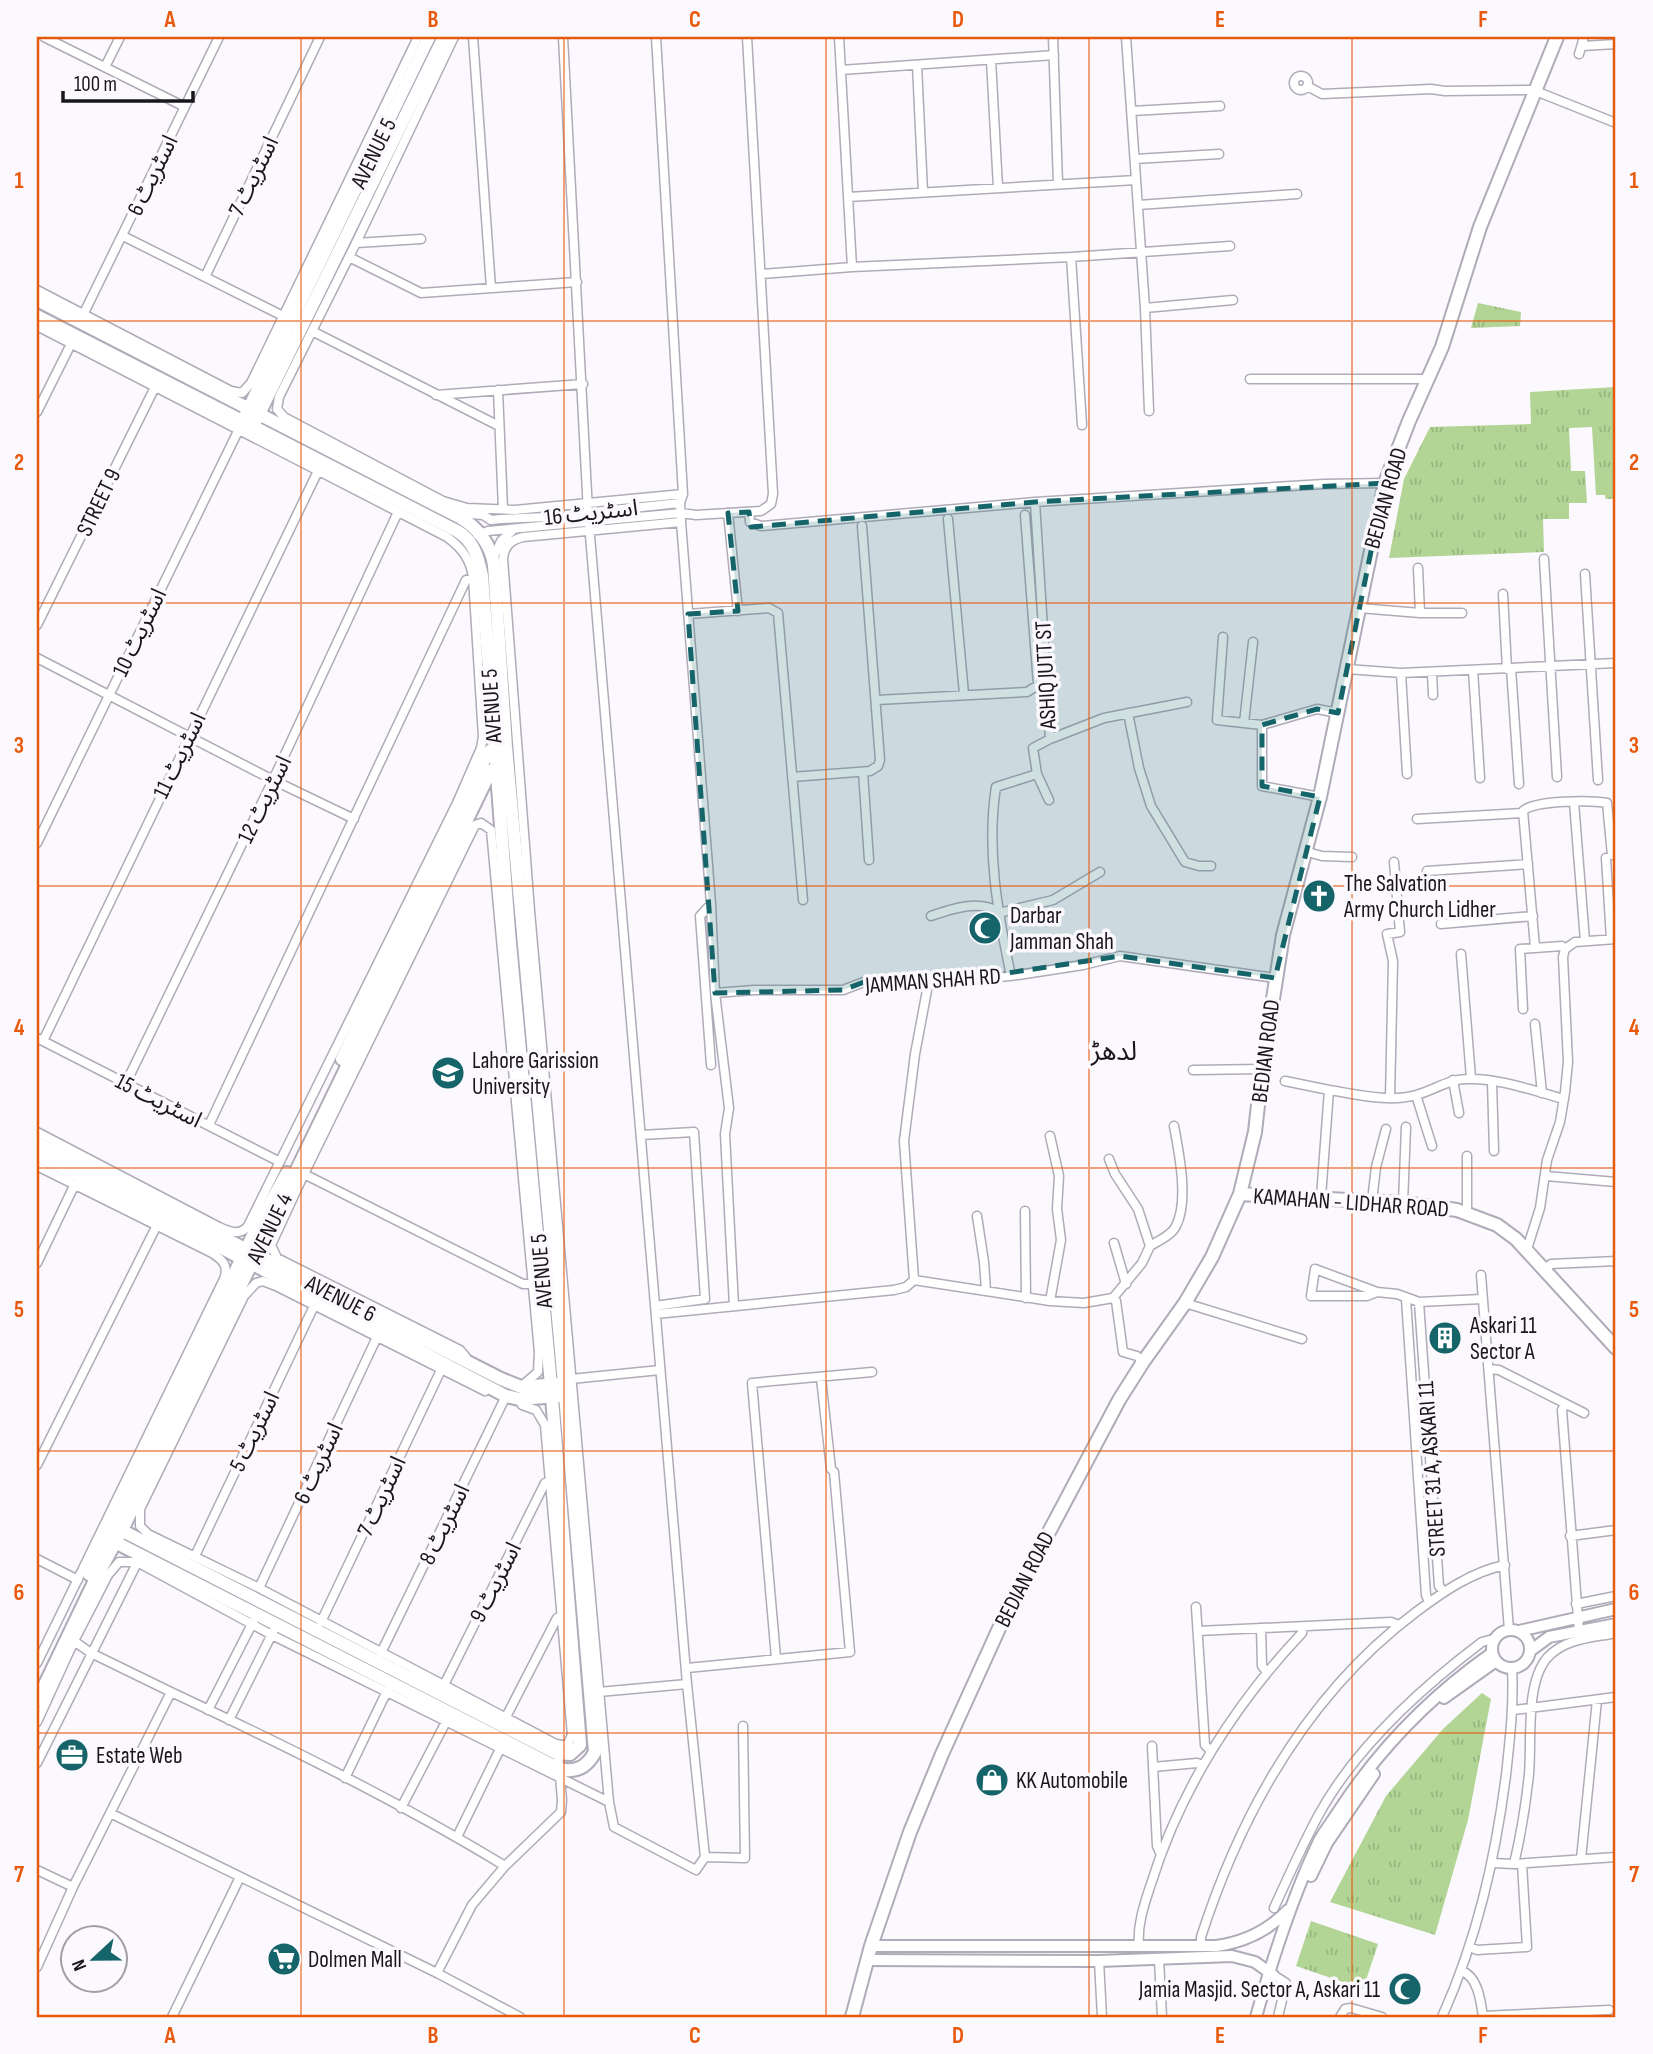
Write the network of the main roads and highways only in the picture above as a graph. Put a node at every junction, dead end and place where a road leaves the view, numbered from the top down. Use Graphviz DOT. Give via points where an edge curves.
graph roads {
  1 [pos="429,37"];
  2 [pos="444,37"];
  3 [pos="1556,37"];
  4 [pos="37,300"];
  5 [pos="37,316"];
  6 [pos="254,412"];
  7 [pos="245,426"];
  8 [pos="472,534"];
  9 [pos="500,748"];
  10 [pos="502,766"];
  11 [pos="37,1143"];
  12 [pos="37,1155"];
  13 [pos="1240,1194"];
  14 [pos="263,1228"];
  15 [pos="219,1242"];
  16 [pos="249,1257"];
  17 [pos="278,1272"];
  18 [pos="239,1287"];
  19 [pos="1616,1348"];
  20 [pos="561,1388"];
  21 [pos="512,1396"];
  22 [pos="118,1528"];
  23 [pos="112,1540"];
  24 [pos="100,1572"];
  25 [pos="37,1681"];
  26 [pos="37,1701"];
  27 [pos="852,2017"];
  1 -- 6 [label="main road, AVENUE 5" via="255,385"];
  2 -- 6 [label="main road, AVENUE 5"];
  3 -- 13 [label="main road, BEDIAN ROAD" via="1480,227 1442,346 1385,484 1320,797 1283,935 1255,1132"];
  4 -- 6 [label="main road" via="65,309"];
  5 -- 7 [label="main road"];
  6 -- 7 [label="main road"];
  6 -- 8 [label="main road" via="450,513"];
  7 -- 8 [label="main road"];
  8 -- 9 [label="main road, AVENUE 5" via="482,576"];
  8 -- 9 [label="main road, AVENUE 5" via="493,559 500,653"];
  9 -- 10 [label="main road, AVENUE 5"];
  9 -- 14 [label="main road, AVENUE 4" via="486,756"];
  10 -- 14 [label="main road, AVENUE 4" via="490,772"];
  10 -- 20 [label="main road, AVENUE 5"];
  10 -- 20 [label="main road, AVENUE 5" via="544,1352"];
  11 -- 15 [label="main road, AVENUE 6"];
  12 -- 15 [label="main road, AVENUE 6" via="159,1218"];
  13 -- 19 [label="main road, KAMAHAN - LIDHAR ROAD" via="1403,1203 1467,1213 1497,1225 1527,1249"];
  13 -- 27 [label="main road, BEDIAN ROAD" via="1212,1257 1107,1423 1006,1613 904,1850"];
  14 -- 15 [label="main road"];
  14 -- 16 [label="main road, AVENUE 4"];
  14 -- 17 [label="main road" via="267,1254"];
  15 -- 16 [label="main road, AVENUE 6"];
  15 -- 18 [label="main road"];
  16 -- 17 [label="main road, AVENUE 6"];
  16 -- 18 [label="main road, AVENUE 4"];
  17 -- 18 [label="main road"];
  17 -- 21 [label="main road, AVENUE 6"];
  17 -- 21 [label="main road, AVENUE 6" via="473,1365"];
  18 -- 22 [label="main road, AVENUE 4"];
  20 -- 21 [label="main road, AVENUE 6"];
  20 -- 22 [label="main road, AVENUE 5" via="551,1435 581,1739 572,1754 558,1754 166,1547"];
  20 -- 23 [label="main road, AVENUE 5" via="600,1743 584,1766 572,1771 560,1774 448,1718 255,1620"];
  22 -- 23 [label="main road, AVENUE 4"];
  23 -- 24 [label="main road, AVENUE 4"];
  24 -- 25 [label="main road, AVENUE 4"];
  24 -- 26 [label="main road, AVENUE 4"];
}
